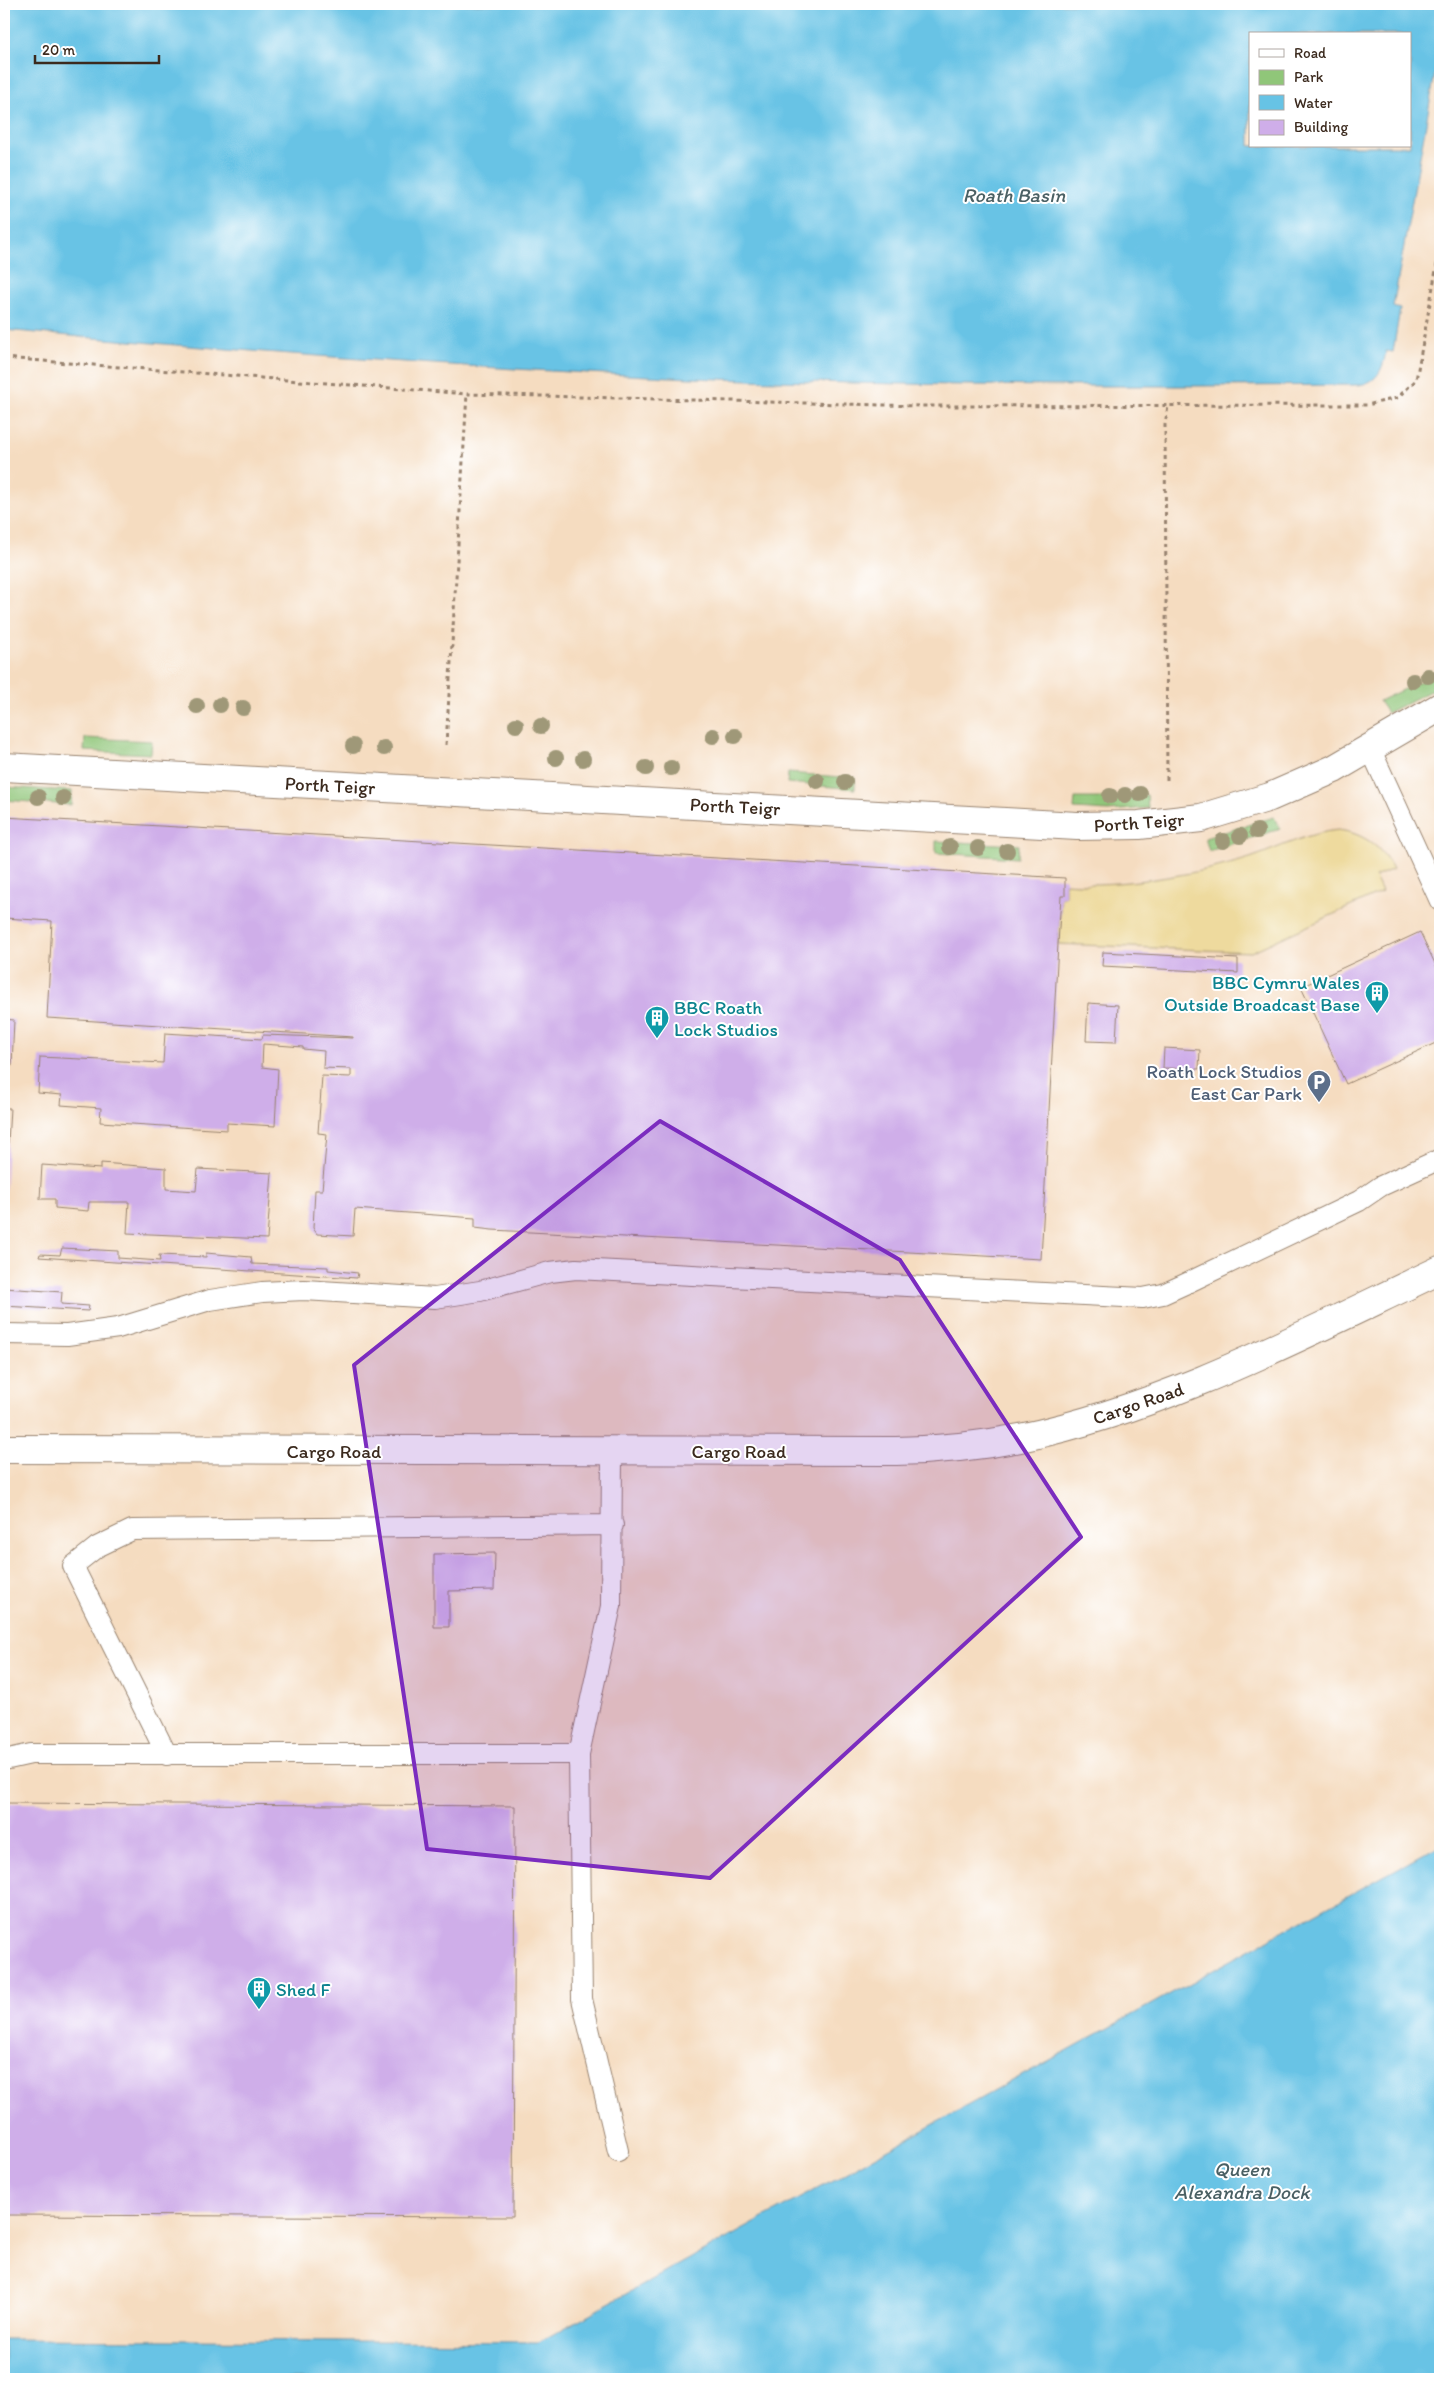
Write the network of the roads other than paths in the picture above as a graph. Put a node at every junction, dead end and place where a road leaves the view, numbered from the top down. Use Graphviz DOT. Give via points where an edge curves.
graph roads {
  1 [pos="1440,707"];
  2 [pos="1370,748"];
  3 [pos="4,767"];
  4 [pos="1440,901"];
  5 [pos="1440,1158"];
  6 [pos="1440,1270"];
  7 [pos="4,1334"];
  8 [pos="4,1449"];
  9 [pos="612,1451"];
  10 [pos="613,1525"];
  11 [pos="579,1754"];
  12 [pos="167,1755"];
  13 [pos="4,1760"];
  14 [pos="618,2150"];
  1 -- 2 [label="street, Porth Teigr"];
  2 -- 3 [label="street, Porth Teigr" via="1304,784 1201,818 1139,825 1078,826"];
  2 -- 4 [label="lane"];
  5 -- 7 [label="lane" via="1381,1186 1359,1201 1193,1280 1163,1294 1143,1298 576,1269 434,1298 304,1290 262,1292 210,1300 118,1328 67,1335"];
  6 -- 9 [label="street, Cargo Road" via="1209,1377 1122,1410 1020,1438 937,1450"];
  8 -- 9 [label="street, Cargo Road"];
  9 -- 10 [label="lane"];
  10 -- 11 [label="lane" via="611,1606"];
  10 -- 12 [label="lane" via="132,1530 97,1547 73,1566"];
  11 -- 12 [label="lane"];
  11 -- 14 [label="lane" via="582,1999"];
  12 -- 13 [label="lane" via="31,1754"];
}
